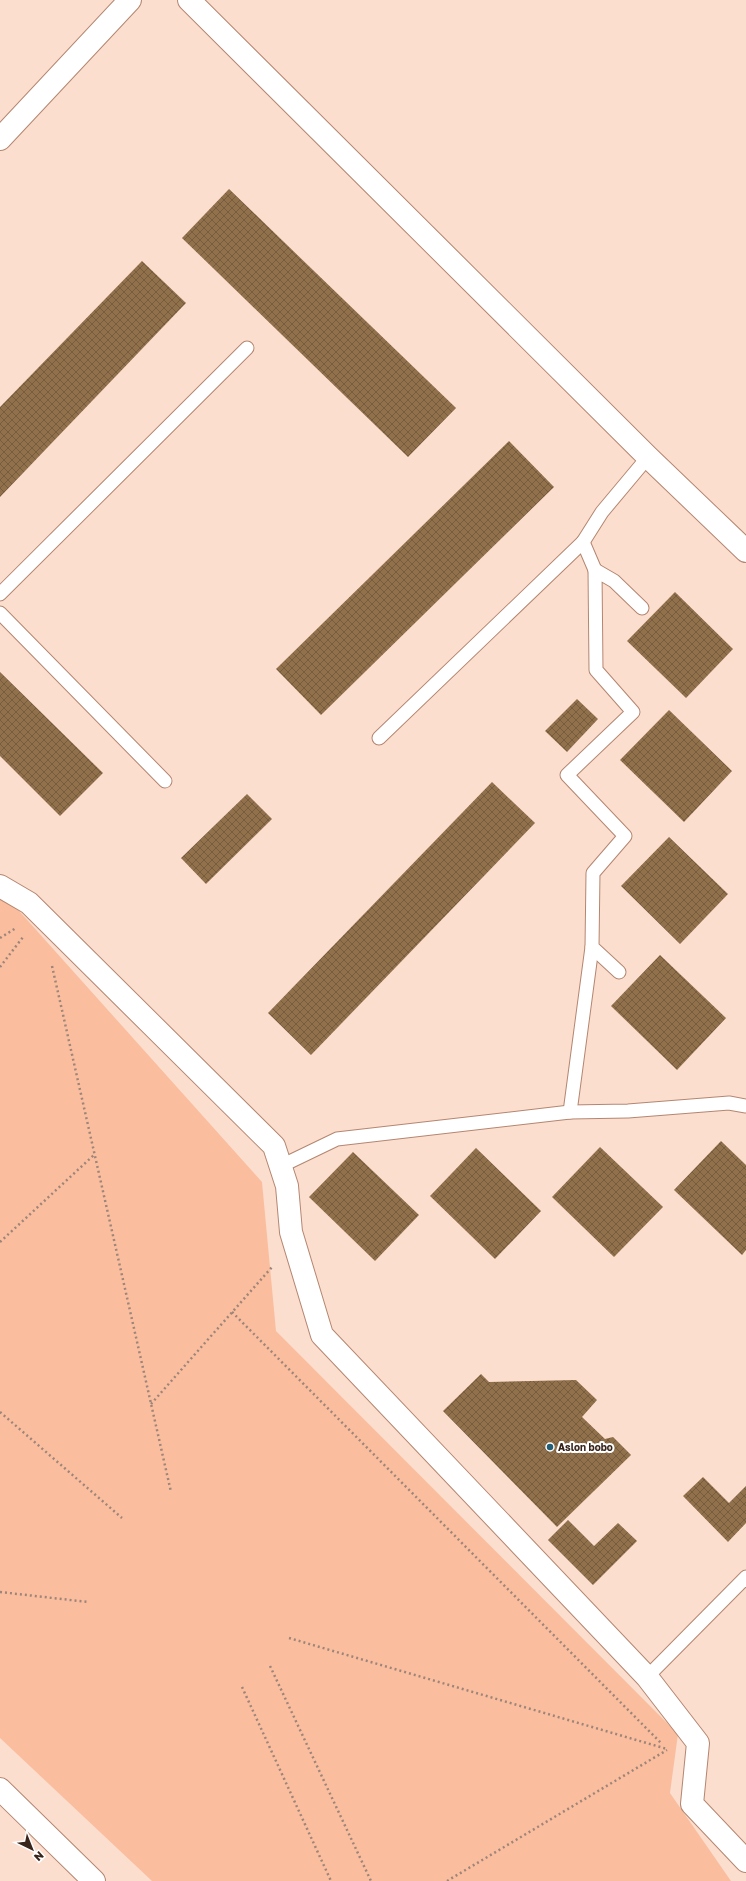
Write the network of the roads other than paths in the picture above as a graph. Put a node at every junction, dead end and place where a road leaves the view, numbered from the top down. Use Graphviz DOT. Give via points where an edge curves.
graph roads {
  1 [pos="130,0"];
  2 [pos="189,0"];
  3 [pos="0,139"];
  4 [pos="247,348"];
  5 [pos="648,457"];
  6 [pos="583,542"];
  7 [pos="746,551"];
  8 [pos="595,570"];
  9 [pos="0,594"];
  10 [pos="642,608"];
  11 [pos="0,613"];
  12 [pos="379,738"];
  13 [pos="165,780"];
  14 [pos="0,886"];
  15 [pos="592,947"];
  16 [pos="620,972"];
  17 [pos="746,1106"];
  18 [pos="570,1112"];
  19 [pos="281,1166"];
  20 [pos="746,1577"];
  21 [pos="647,1677"];
  22 [pos="2,1794"];
  23 [pos="746,1861"];
  24 [pos="94,1881"];
  1 -- 3 [label="street"];
  2 -- 5 [label="street"];
  4 -- 9 [label="lane"];
  5 -- 6 [label="lane" via="602,512"];
  5 -- 7 [label="street"];
  6 -- 8 [label="lane"];
  6 -- 12 [label="lane"];
  8 -- 10 [label="lane" via="614,582"];
  8 -- 15 [label="lane" via="596,670 633,712 567,775 625,836 593,873"];
  11 -- 13 [label="lane"];
  14 -- 19 [label="street" via="29,903 40,913 274,1146"];
  15 -- 16 [label="lane"];
  15 -- 18 [label="lane"];
  17 -- 18 [label="lane" via="729,1103 628,1111"];
  18 -- 19 [label="lane" via="338,1139"];
  19 -- 21 [label="street" via="287,1186 291,1232 322,1334"];
  20 -- 21 [label="lane"];
  21 -- 23 [label="street" via="698,1743 692,1804"];
  22 -- 24 [label="street"];
}
